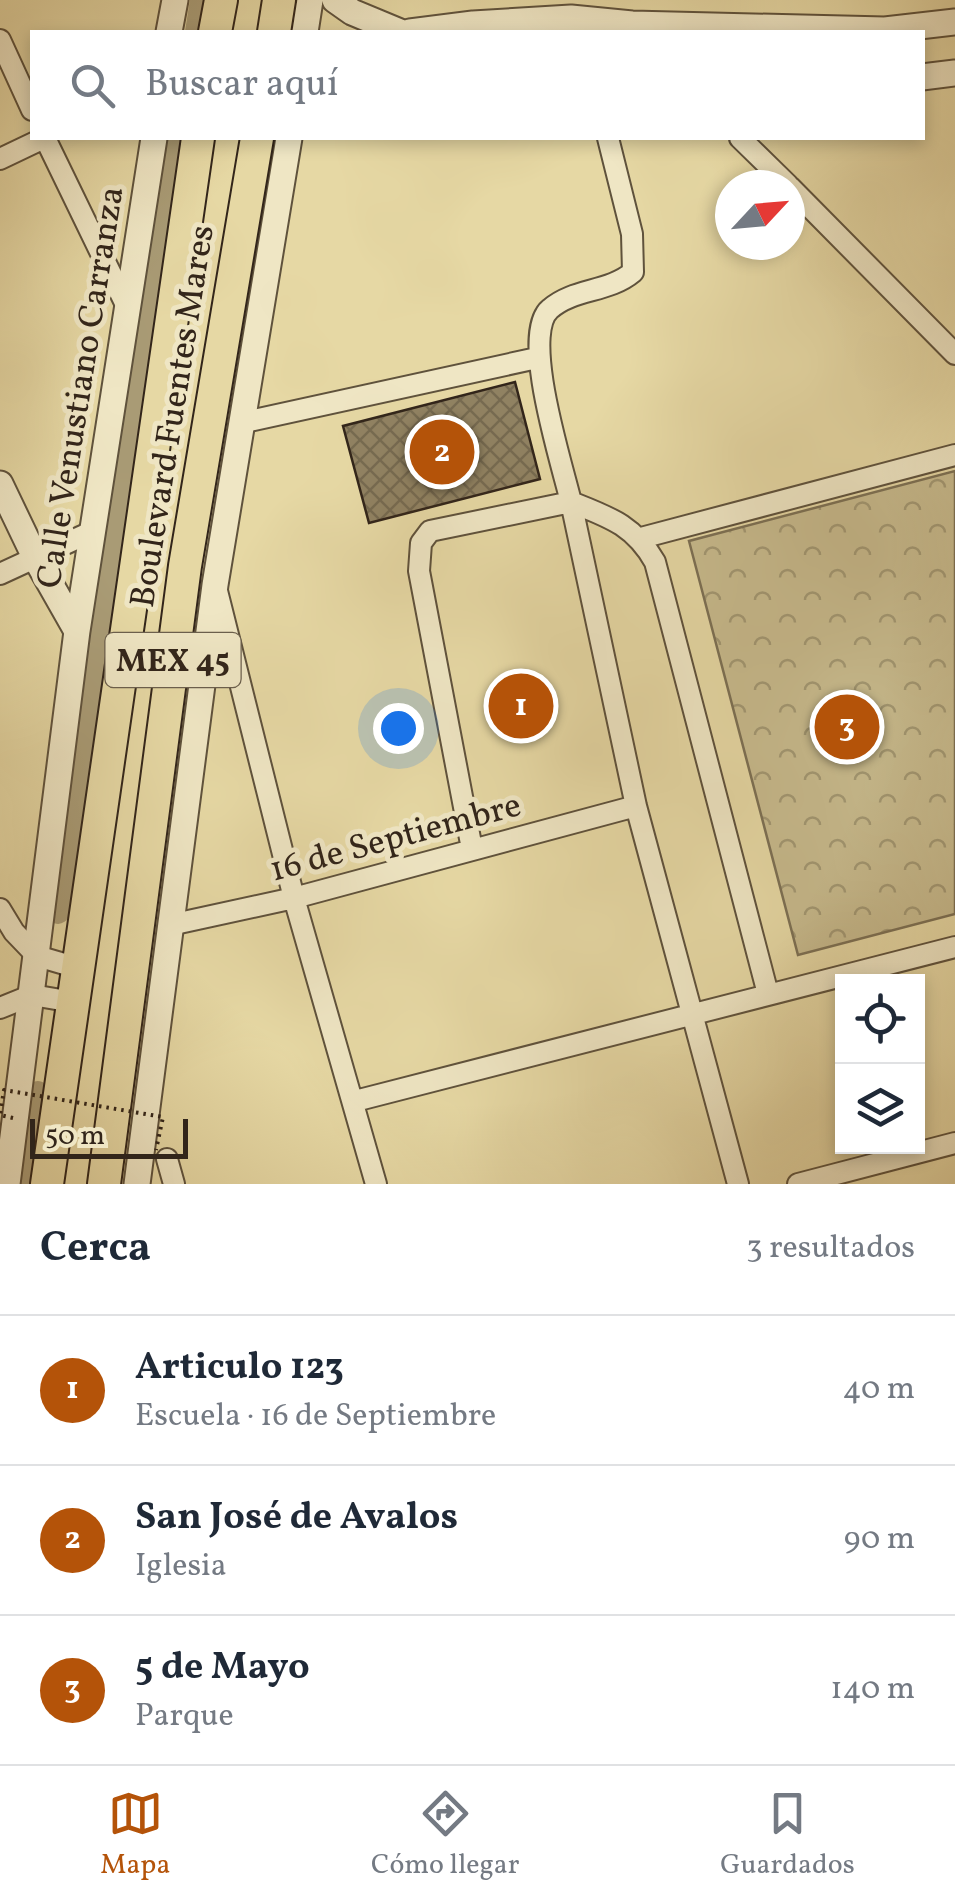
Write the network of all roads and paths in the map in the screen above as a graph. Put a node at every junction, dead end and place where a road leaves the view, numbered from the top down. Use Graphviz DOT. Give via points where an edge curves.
graph roads {
  1 [pos="175,0"];
  2 [pos="221,0"];
  3 [pos="279,0"];
  4 [pos="310,0"];
  5 [pos="335,0"];
  6 [pos="955,22"];
  7 [pos="635,28"];
  8 [pos="169,30"];
  9 [pos="215,30"];
  10 [pos="274,30"];
  11 [pos="305,30"];
  12 [pos="395,30"];
  13 [pos="426,30"];
  14 [pos="0,40"];
  15 [pos="955,73"];
  16 [pos="925,76"];
  17 [pos="30,106"];
  18 [pos="40,140"];
  19 [pos="45,140"];
  20 [pos="154,140"];
  21 [pos="198,140"];
  22 [pos="257,140"];
  23 [pos="289,140"];
  24 [pos="608,140"];
  25 [pos="742,140"];
  26 [pos="0,159"];
  27 [pos="773,170"];
  28 [pos="805,202"];
  29 [pos="128,308"];
  30 [pos="955,354"];
  31 [pos="537,358"];
  32 [pos="240,423"];
  33 [pos="955,455"];
  34 [pos="0,484"];
  35 [pos="571,502"];
  36 [pos="91,532"];
  37 [pos="642,538"];
  38 [pos="34,557"];
  39 [pos="0,574"];
  40 [pos="215,584"];
  41 [pos="76,632"];
  42 [pos="636,806"];
  43 [pos="472,849"];
  44 [pos="294,898"];
  45 [pos="0,909"];
  46 [pos="170,925"];
  47 [pos="955,947"];
  48 [pos="37,956"];
  49 [pos="78,968"];
  50 [pos="768,994"];
  51 [pos="32,996"];
  52 [pos="73,1002"];
  53 [pos="0,1008"];
  54 [pos="692,1013"];
  55 [pos="354,1100"];
  56 [pos="13,1118"];
  57 [pos="955,1143"];
  58 [pos="162,1154"];
  59 [pos="7,1184"];
  60 [pos="47,1184"];
  61 [pos="104,1184"];
  62 [pos="138,1184"];
  63 [pos="174,1184"];
  64 [pos="376,1184"];
  65 [pos="738,1184"];
  66 [pos="798,1184"];
  1 -- 8 [label="street"];
  2 -- 9 [label="main road"];
  3 -- 10 [label="main road"];
  4 -- 11 [label="street"];
  5 -- 12 [label="street"];
  6 -- 7 [label="street" via="885,30"];
  7 -- 13 [label="street" via="571,18"];
  14 -- 17 [label="street"];
  15 -- 16 [label="street"];
  18 -- 26 [label="street"];
  19 -- 29 [label="street"];
  20 -- 29 [label="street, Calle Venustiano Carranza"];
  21 -- 49 [label="main road, Boulevard Fuentes Mares / MEX 45"];
  22 -- 61 [label="main road, Boulevard Fuentes Mares / MEX 45" via="185,566"];
  23 -- 32 [label="street"];
  24 -- 31 [label="street" via="632,234 632,272 547,311 539,323"];
  25 -- 27 [label="street"];
  28 -- 30 [label="street"];
  29 -- 36 [label="street, Calle Venustiano Carranza"];
  31 -- 32 [label="street"];
  31 -- 35 [label="street"];
  32 -- 40 [label="street"];
  33 -- 37 [label="street"];
  34 -- 38 [label="street"];
  35 -- 37 [label="street"];
  35 -- 42 [label="street"];
  35 -- 43 [label="street" via="430,531 421,543 419,571"];
  36 -- 38 [label="street"];
  36 -- 41 [label="street, Calle Venustiano Carranza"];
  37 -- 50 [label="street" via="666,596"];
  38 -- 39 [label="street"];
  38 -- 41 [label="street"];
  40 -- 44 [label="street"];
  40 -- 46 [label="street"];
  41 -- 48 [label="street, Calle Venustiano Carranza"];
  42 -- 43 [label="street, 16 de Septiembre"];
  42 -- 54 [label="street"];
  43 -- 44 [label="street, 16 de Septiembre"];
  44 -- 46 [label="street, 16 de Septiembre"];
  44 -- 55 [label="street"];
  45 -- 48 [label="street"];
  46 -- 62 [label="street"];
  47 -- 50 [label="street"];
  48 -- 49 [label="street"];
  48 -- 51 [label="street, Calle Venustiano Carranza"];
  49 -- 52 [label="main road, Boulevard Fuentes Mares / MEX 45"];
  50 -- 54 [label="street"];
  51 -- 52 [label="street"];
  51 -- 53 [label="street"];
  51 -- 59 [label="street, Calle Venustiano Carranza"];
  52 -- 60 [label="main road, Boulevard Fuentes Mares / MEX 45"];
  54 -- 55 [label="street"];
  54 -- 65 [label="street"];
  55 -- 64 [label="street"];
  56 -- 58 [label="path, bridge" via="0,1115 4,1090 163,1116"];
  57 -- 66 [label="street"];
  58 -- 63 [label="street"];
}
